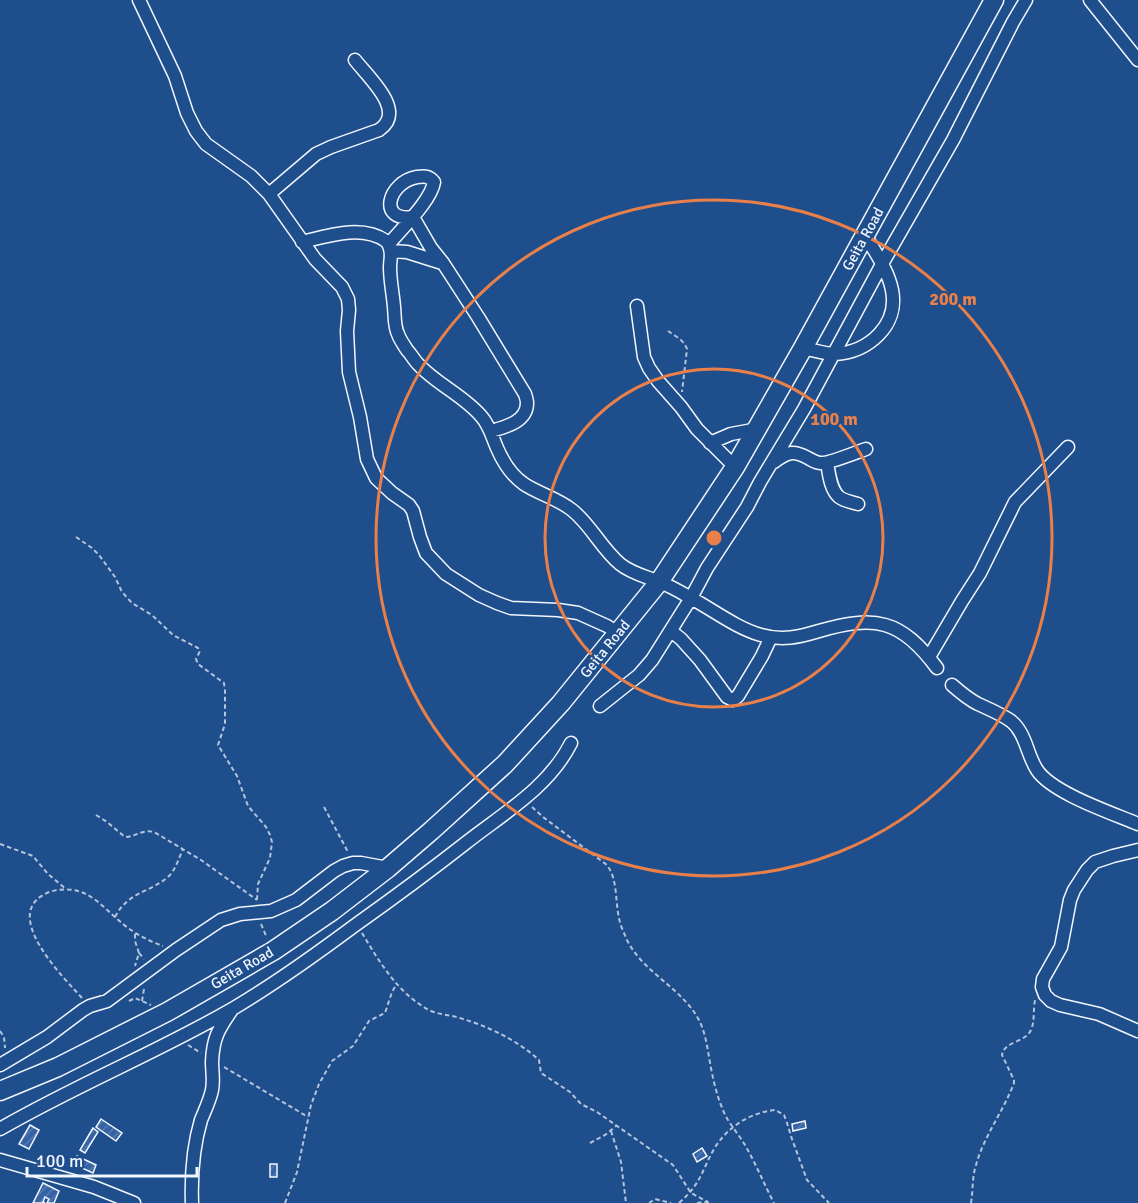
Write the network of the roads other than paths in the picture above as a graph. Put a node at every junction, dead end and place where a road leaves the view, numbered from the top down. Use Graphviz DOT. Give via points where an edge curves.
graph roads {
  1 [pos="140,0"];
  2 [pos="994,0"];
  3 [pos="1026,0"];
  4 [pos="1090,0"];
  5 [pos="356,60"];
  6 [pos="1138,60"];
  7 [pos="269,194"];
  8 [pos="865,235"];
  9 [pos="302,242"];
  10 [pos="390,248"];
  11 [pos="443,263"];
  12 [pos="882,264"];
  13 [pos="637,306"];
  14 [pos="803,348"];
  15 [pos="834,354"];
  16 [pos="758,429"];
  17 [pos="492,430"];
  18 [pos="710,443"];
  19 [pos="1068,447"];
  20 [pos="866,449"];
  21 [pos="827,463"];
  22 [pos="770,464"];
  23 [pos="735,467"];
  24 [pos="858,504"];
  25 [pos="659,582"];
  26 [pos="691,598"];
  27 [pos="671,631"];
  28 [pos="618,633"];
  29 [pos="771,638"];
  30 [pos="929,657"];
  31 [pos="937,668"];
  32 [pos="952,684"];
  33 [pos="600,706"];
  34 [pos="571,743"];
  35 [pos="1138,824"];
  36 [pos="1138,850"];
  37 [pos="388,868"];
  38 [pos="232,1009"];
  39 [pos="1138,1031"];
  40 [pos="0,1065"];
  41 [pos="0,1091"];
  42 [pos="0,1130"];
  43 [pos="0,1160"];
  44 [pos="134,1203"];
  45 [pos="192,1203"];
  1 -- 7 [label="street" via="196,132"];
  2 -- 8 [label="highway, Geita Road"];
  3 -- 12 [label="street" via="953,141"];
  4 -- 6 [label="street"];
  5 -- 7 [label="street" via="390,109 385,126 316,154"];
  7 -- 9 [label="street"];
  8 -- 12 [label="street"];
  8 -- 14 [label="highway, Geita Road"];
  9 -- 10 [label="street" via="353,232 384,240"];
  9 -- 28 [label="street" via="348,299 349,372 367,459 376,478 413,511 430,558 447,574 496,603 578,614"];
  10 -- 11 [label="street"];
  10 -- 11 [label="street" via="413,217"];
  10 -- 17 [label="street" via="390,283 399,338 419,365 482,416"];
  11 -- 17 [label="street" via="525,394 527,403 518,421"];
  12 -- 15 [label="street"];
  12 -- 15 [label="street" via="892,288 894,307 884,330 870,343"];
  13 -- 18 [label="street" via="649,368"];
  14 -- 15 [label="street"];
  14 -- 16 [label="highway, Geita Road"];
  15 -- 22 [label="street"];
  16 -- 18 [label="street"];
  16 -- 23 [label="highway, Geita Road"];
  17 -- 25 [label="street" via="496,447 513,476 574,512 628,570"];
  18 -- 23 [label="street"];
  19 -- 30 [label="street" via="1015,502 980,573"];
  20 -- 21 [label="street"];
  21 -- 22 [label="street" via="814,462 794,452"];
  21 -- 24 [label="street" via="836,493"];
  22 -- 26 [label="street"];
  23 -- 25 [label="highway, Geita Road"];
  25 -- 26 [label="street"];
  25 -- 28 [label="highway, Geita Road"];
  26 -- 27 [label="street"];
  26 -- 29 [label="street" via="748,630"];
  27 -- 29 [label="street" via="733,700"];
  27 -- 33 [label="street" via="639,675"];
  28 -- 37 [label="highway, Geita Road" via="505,764"];
  29 -- 30 [label="street" via="798,637 846,624 878,623 904,633"];
  30 -- 31 [label="street"];
  32 -- 35 [label="street" via="960,693 1011,721 1046,780"];
  34 -- 38 [label="street" via="558,766 526,796 357,924"];
  36 -- 39 [label="street" via="1095,862 1087,870 1070,900 1061,948 1042,987 1051,1001 1099,1014"];
  37 -- 40 [label="street" via="353,863 337,869 296,900 271,911 258,905 221,920 105,1002 90,1006"];
  37 -- 41 [label="highway, Geita Road" via="273,951 167,1012"];
  38 -- 42 [label="street"];
  38 -- 45 [label="street" via="217,1033 212,1093 198,1132 192,1166"];
  43 -- 44 [label="street" via="94,1187"];
}
